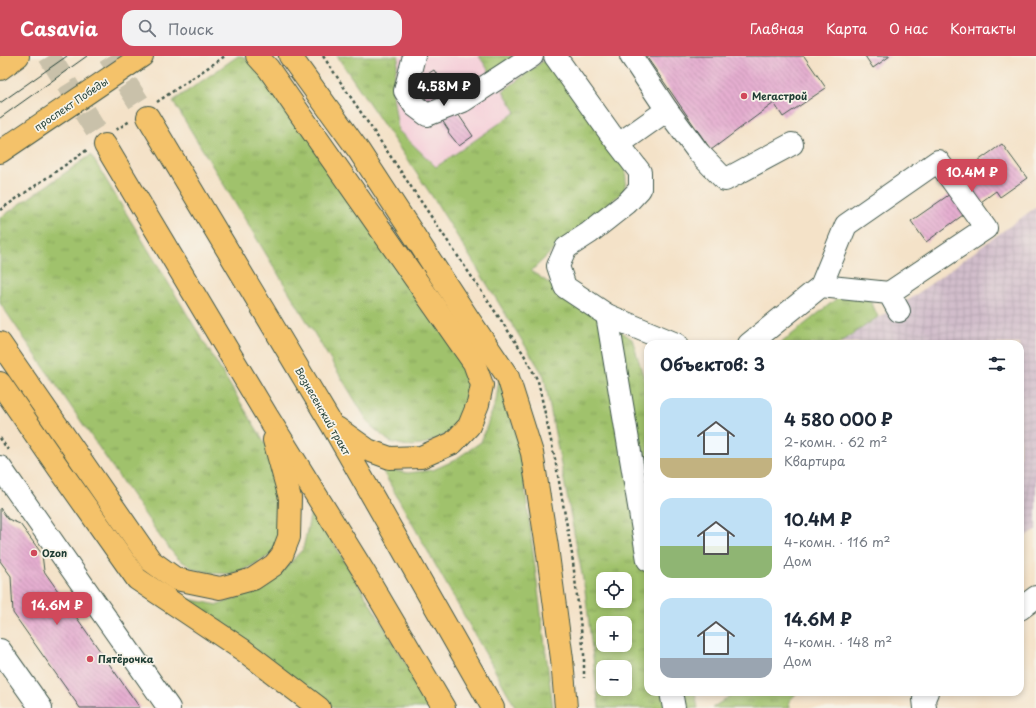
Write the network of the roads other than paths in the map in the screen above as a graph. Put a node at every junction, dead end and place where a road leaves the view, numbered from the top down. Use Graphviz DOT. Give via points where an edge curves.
graph roads {
  1 [pos="18,56"];
  2 [pos="142,56"];
  3 [pos="257,56"];
  4 [pos="290,56"];
  5 [pos="414,56"];
  6 [pos="532,56"];
  7 [pos="555,56"];
  8 [pos="631,56"];
  9 [pos="0,69"];
  10 [pos="667,110"];
  11 [pos="148,118"];
  12 [pos="619,144"];
  13 [pos="792,144"];
  14 [pos="105,145"];
  15 [pos="1,152"];
  16 [pos="821,286"];
  17 [pos="607,315"];
  18 [pos="666,340"];
  19 [pos="754,340"];
  20 [pos="0,343"];
  21 [pos="0,382"];
  22 [pos="267,416"];
  23 [pos="332,425"];
  24 [pos="0,467"];
  25 [pos="644,536"];
  26 [pos="1036,597"];
  27 [pos="1024,606"];
  28 [pos="0,650"];
  29 [pos="672,696"];
  30 [pos="925,696"];
  31 [pos="41,708"];
  32 [pos="169,708"];
  33 [pos="319,708"];
  34 [pos="444,708"];
  35 [pos="493,708"];
  36 [pos="566,708"];
  37 [pos="674,708"];
  38 [pos="925,708"];
  1 -- 9 [label="main road"];
  2 -- 15 [label="main road, проспект Победы"];
  3 -- 23 [label="main road" via="268,68 474,363 482,385 469,426 453,443 421,457 390,458 368,450"];
  4 -- 36 [label="main road" via="359,151 508,377 532,453 562,659"];
  5 -- 6 [label="lane" via="405,91 415,106 427,115 463,101"];
  7 -- 12 [label="lane"];
  8 -- 10 [label="lane"];
  10 -- 12 [label="lane"];
  10 -- 13 [label="lane" via="699,153 725,180"];
  11 -- 23 [label="main road, Вознесенский тракт"];
  12 -- 17 [label="lane" via="640,172 640,189 627,203 566,248 558,266 565,287"];
  14 -- 22 [label="main road"];
  16 -- 16 [label="lane" via="894,302 986,228 938,161 846,225"];
  16 -- 19 [label="lane"];
  17 -- 18 [label="lane"];
  17 -- 25 [label="lane"];
  20 -- 22 [label="main road" via="151,561 176,579 220,588 253,579 274,565 282,555 290,537 290,498"];
  21 -- 33 [label="main road" via="137,579 243,650"];
  22 -- 34 [label="main road" via="364,572"];
  23 -- 35 [label="main road, Вознесенский тракт"];
  24 -- 32 [label="lane"];
  26 -- 27 [label="lane"];
  28 -- 31 [label="lane"];
  29 -- 37 [label="lane"];
  30 -- 38 [label="lane"];
}
